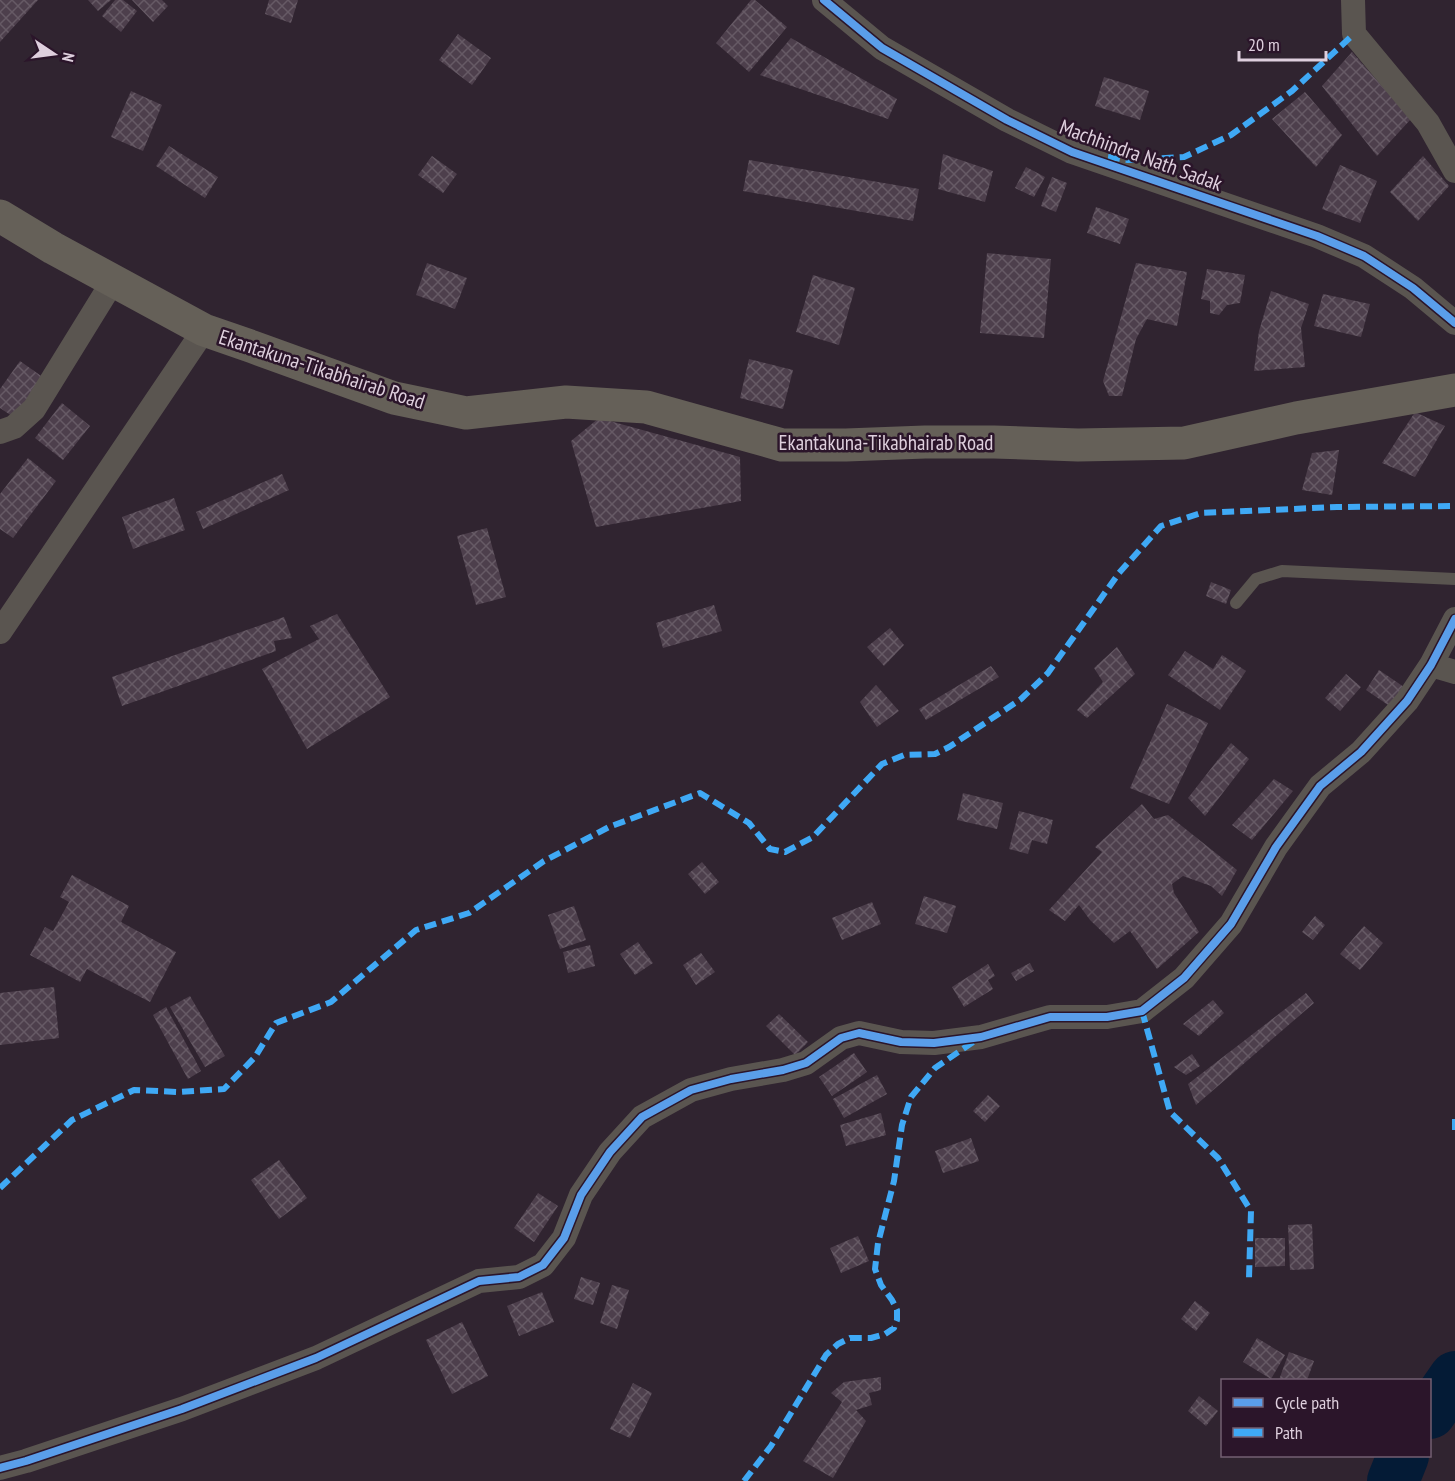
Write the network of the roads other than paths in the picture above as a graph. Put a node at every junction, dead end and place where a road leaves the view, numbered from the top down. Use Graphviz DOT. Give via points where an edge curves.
graph roads {
  1 [pos="824,0"];
  2 [pos="1353,0"];
  3 [pos="1455,171"];
  4 [pos="0,216"];
  5 [pos="113,281"];
  6 [pos="1455,323"];
  7 [pos="204,330"];
  8 [pos="1455,390"];
  9 [pos="0,432"];
  10 [pos="1455,579"];
  11 [pos="1236,603"];
  12 [pos="1455,619"];
  13 [pos="0,632"];
  14 [pos="1431,665"];
  15 [pos="1455,672"];
  16 [pos="0,1468"];
  1 -- 6 [label="street, Machhindra Nath Sadak" via="882,48 1007,120 1072,152 1317,236 1364,256 1413,288"];
  2 -- 3 [label="street" via="1354,33 1428,123"];
  4 -- 5 [label="main road, Ekantakuna-Tikabhairab Road"];
  5 -- 7 [label="main road, Ekantakuna-Tikabhairab Road"];
  5 -- 9 [label="street" via="34,409 14,427"];
  7 -- 8 [label="main road, Ekantakuna-Tikabhairab Road" via="394,398 466,413 566,402 646,407 782,445 1184,443 1296,418"];
  7 -- 13 [label="street"];
  10 -- 11 [label="lane" via="1282,571 1256,579"];
  12 -- 14 [label="street"];
  14 -- 15 [label="street"];
  14 -- 16 [label="street" via="1407,701 1362,752 1320,786 1276,847 1231,924 1184,978 1142,1011 1107,1017 1050,1017 981,1037 934,1043 901,1042 859,1033 841,1038 806,1063 691,1090 642,1117 610,1152 581,1195 564,1238 543,1265 519,1277 479,1281 316,1358 194,1405"];
}
